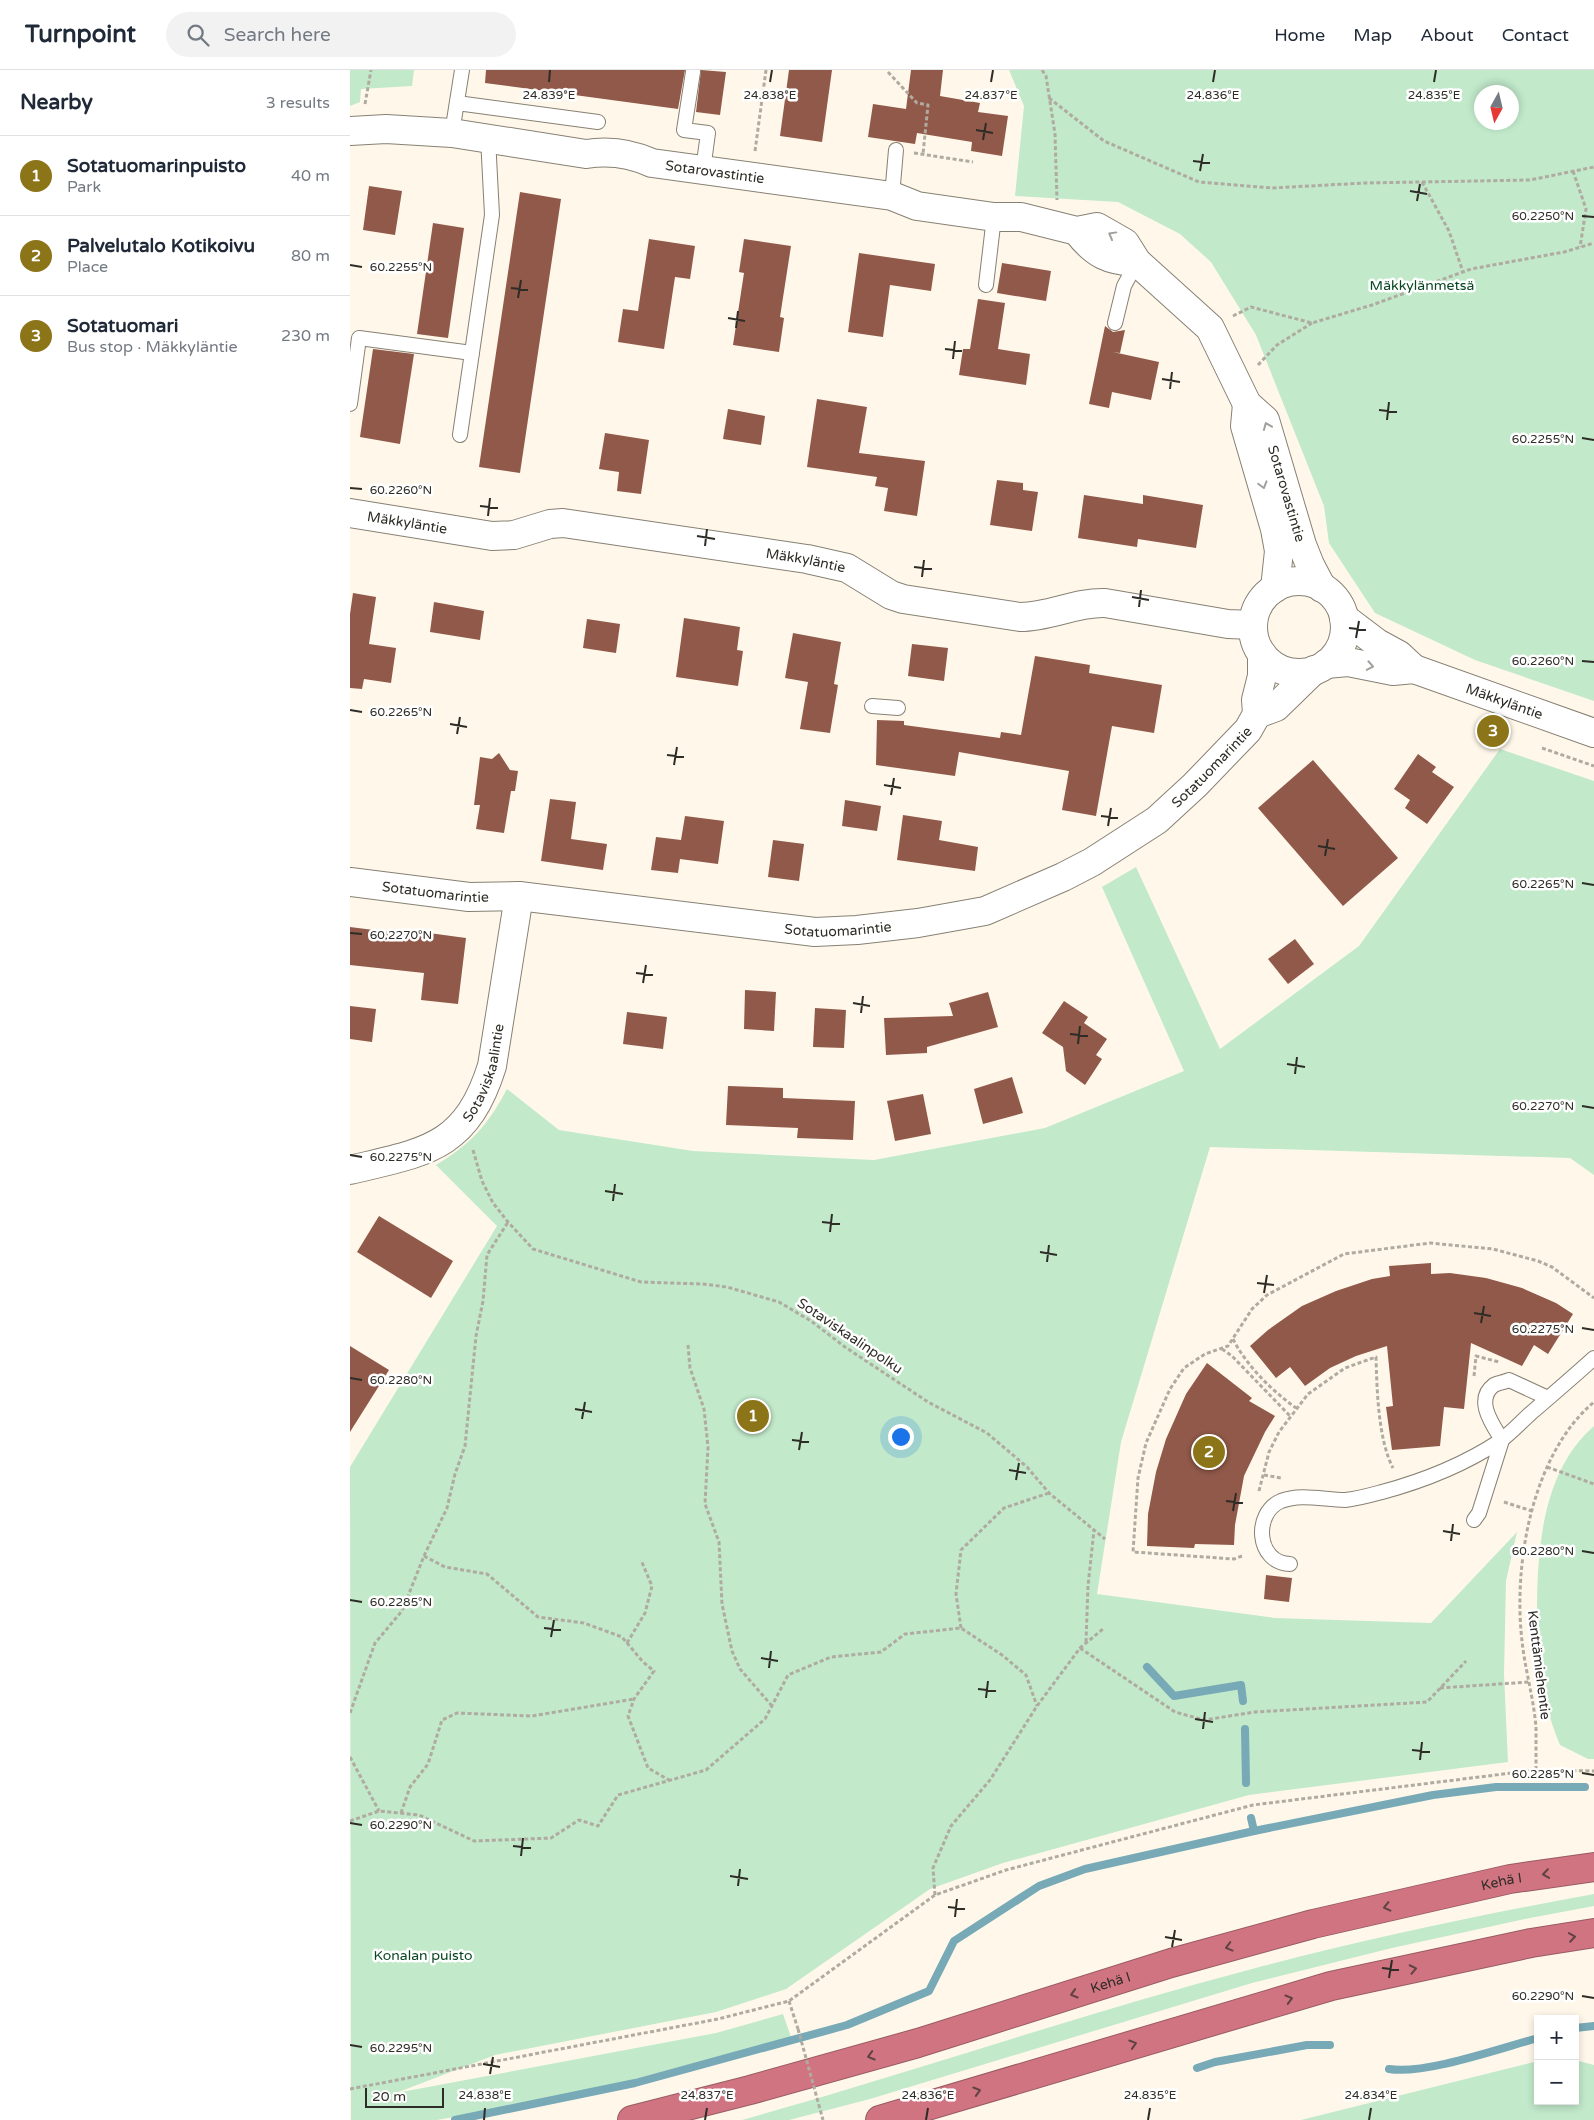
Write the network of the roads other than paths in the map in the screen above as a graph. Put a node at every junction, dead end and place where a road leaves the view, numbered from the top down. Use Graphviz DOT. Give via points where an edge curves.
graph roads {
  1 [pos="462,70"];
  2 [pos="693,72"];
  3 [pos="456,103"];
  4 [pos="598,122"];
  5 [pos="355,130"];
  6 [pos="452,133"];
  7 [pos="488,138"];
  8 [pos="896,150"];
  9 [pos="703,170"];
  10 [pos="892,196"];
  11 [pos="994,217"];
  12 [pos="1137,262"];
  13 [pos="986,285"];
  14 [pos="1115,323"];
  15 [pos="472,354"];
  16 [pos="350,404"];
  17 [pos="1247,404"];
  18 [pos="460,436"];
  19 [pos="350,513"];
  20 [pos="1275,588"];
  21 [pos="1322,588"];
  22 [pos="1344,618"];
  23 [pos="1253,625"];
  24 [pos="1262,654"];
  25 [pos="1320,667"];
  26 [pos="1414,669"];
  27 [pos="872,706"];
  28 [pos="898,708"];
  29 [pos="1257,714"];
  30 [pos="1594,733"];
  31 [pos="350,882"];
  32 [pos="519,896"];
  33 [pos="350,1170"];
  34 [pos="1594,1358"];
  35 [pos="1548,1398"];
  36 [pos="1502,1440"];
  37 [pos="1474,1520"];
  38 [pos="1290,1564"];
  39 [pos="1594,1867"];
  40 [pos="1594,1933"];
  41 [pos="632,2120"];
  42 [pos="880,2120"];
  1 -- 3 [label="lane"];
  2 -- 9 [label="lane" via="684,130 708,133"];
  3 -- 4 [label="lane"];
  3 -- 6 [label="lane"];
  5 -- 6 [label="street, Sotarovastintie"];
  6 -- 7 [label="street, Sotarovastintie"];
  7 -- 9 [label="street, Sotarovastintie" via="586,154 604,151 634,155 652,163"];
  7 -- 15 [label="lane" via="492,215"];
  8 -- 10 [label="lane"];
  9 -- 10 [label="street, Sotarovastintie"];
  10 -- 11 [label="street, Sotarovastintie" via="917,206"];
  11 -- 12 [label="street, Sotarovastintie" via="1021,217 1067,228 1088,246 1117,261"];
  11 -- 13 [label="lane"];
  12 -- 14 [label="lane" via="1124,286"];
  12 -- 17 [label="street, Sotarovastintie" via="1210,328"];
  15 -- 16 [label="lane" via="359,338"];
  15 -- 18 [label="lane"];
  17 -- 20 [label="street, Sotarovastintie, one-way" via="1245,426 1279,552"];
  21 -- 17 [label="street, Sotarovastintie, one-way" via="1302,545 1266,420"];
  19 -- 23 [label="street, Mäkkyläntie" via="492,536 514,535 563,523 817,561 847,568 903,599 1020,617 1038,617 1092,602 1228,624"];
  20 -- 21 [label="street" via="1299,581"];
  20 -- 23 [label="street" via="1260,604"];
  21 -- 22 [label="street" via="1332,595"];
  22 -- 25 [label="street" via="1342,644 1335,655"];
  22 -- 26 [label="street, Mäkkyläntie"];
  23 -- 24 [label="street"];
  24 -- 25 [label="street" via="1280,668 1302,673"];
  24 -- 29 [label="street, Sotatuomarintie"];
  25 -- 26 [label="street, Mäkkyläntie, one-way" via="1348,662 1393,671"];
  25 -- 29 [label="street, Sotatuomarintie" via="1276,707"];
  26 -- 30 [label="street, Mäkkyläntie"];
  27 -- 28 [label="lane"];
  29 -- 32 [label="street, Sotatuomarintie" via="1248,730 1157,820 1092,862 985,911 918,924 815,932"];
  31 -- 32 [label="street, Sotatuomarintie" via="470,896"];
  32 -- 33 [label="street, Sotaviskaalintie" via="492,1066 475,1106 445,1140 427,1150"];
  34 -- 35 [label="lane"];
  35 -- 36 [label="lane"];
  35 -- 36 [label="lane" via="1509,1380 1494,1385 1487,1394 1485,1413"];
  36 -- 37 [label="lane"];
  36 -- 38 [label="lane" via="1463,1462 1382,1492 1346,1500 1300,1498 1281,1501 1267,1512 1262,1530 1264,1546 1271,1558 1280,1564"];
  39 -- 41 [label="highway, Kehä I, one-way" via="1510,1879 1313,1924 1171,1963 918,2042"];
  42 -- 40 [label="highway, one-way" via="1331,1986 1531,1943"];
}
